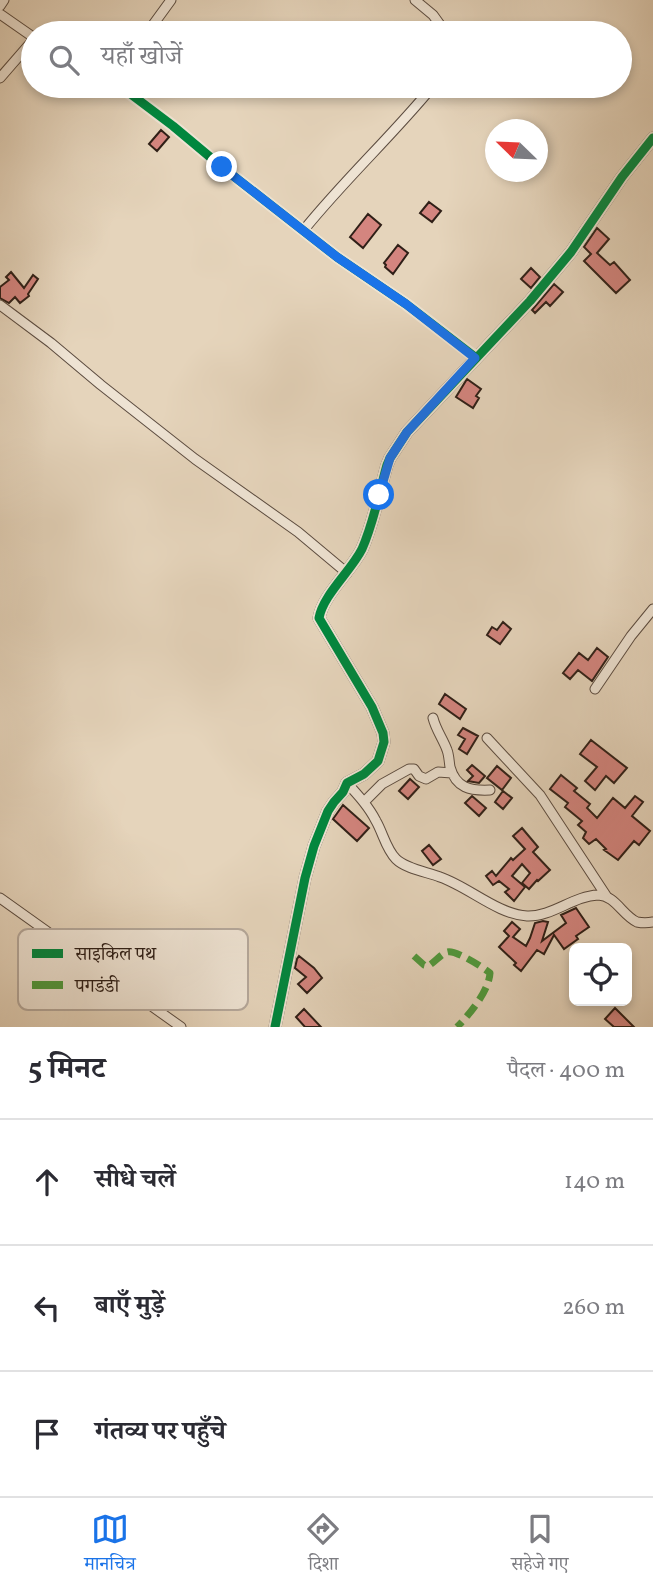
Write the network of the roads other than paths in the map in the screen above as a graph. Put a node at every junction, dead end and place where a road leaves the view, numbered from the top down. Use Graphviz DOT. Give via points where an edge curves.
graph roads {
  1 [pos="4,0"];
  2 [pos="171,0"];
  3 [pos="415,0"];
  4 [pos="0,6"];
  5 [pos="0,13"];
  6 [pos="156,21"];
  7 [pos="437,21"];
  8 [pos="21,30"];
  9 [pos="21,53"];
  10 [pos="0,78"];
  11 [pos="136,98"];
  12 [pos="423,98"];
  13 [pos="653,138"];
  14 [pos="643,150"];
  15 [pos="653,157"];
  16 [pos="303,231"];
  17 [pos="0,305"];
  18 [pos="475,358"];
  19 [pos="347,573"];
  20 [pos="653,609"];
  21 [pos="595,690"];
  22 [pos="433,719"];
  23 [pos="487,737"];
  24 [pos="452,773"];
  25 [pos="347,783"];
  26 [pos="490,790"];
  27 [pos="364,802"];
  28 [pos="607,897"];
  29 [pos="0,898"];
  30 [pos="653,922"];
  31 [pos="43,929"];
  32 [pos="157,1010"];
  33 [pos="181,1027"];
  34 [pos="275,1027"];
  1 -- 4 [label="street"];
  2 -- 6 [label="street"];
  3 -- 7 [label="street"];
  5 -- 8 [label="street"];
  9 -- 10 [label="street"];
  11 -- 16 [label="street"];
  12 -- 16 [label="street"];
  13 -- 14 [label="street"];
  14 -- 15 [label="street"];
  14 -- 18 [label="street" via="571,252"];
  16 -- 18 [label="street"];
  17 -- 19 [label="street"];
  18 -- 19 [label="street" via="407,432 390,458 370,527"];
  19 -- 25 [label="street" via="319,618 372,707 384,742 378,761"];
  20 -- 21 [label="street"];
  22 -- 24 [label="street"];
  23 -- 28 [label="street" via="540,795"];
  24 -- 26 [label="street" via="468,789"];
  24 -- 27 [label="street" via="439,772 426,779 409,769 382,784"];
  25 -- 27 [label="street"];
  25 -- 34 [label="street" via="313,846"];
  27 -- 28 [label="street" via="396,859 453,881 506,910 541,915 597,895"];
  28 -- 30 [label="street" via="636,921"];
  29 -- 31 [label="street"];
  32 -- 33 [label="street"];
}
